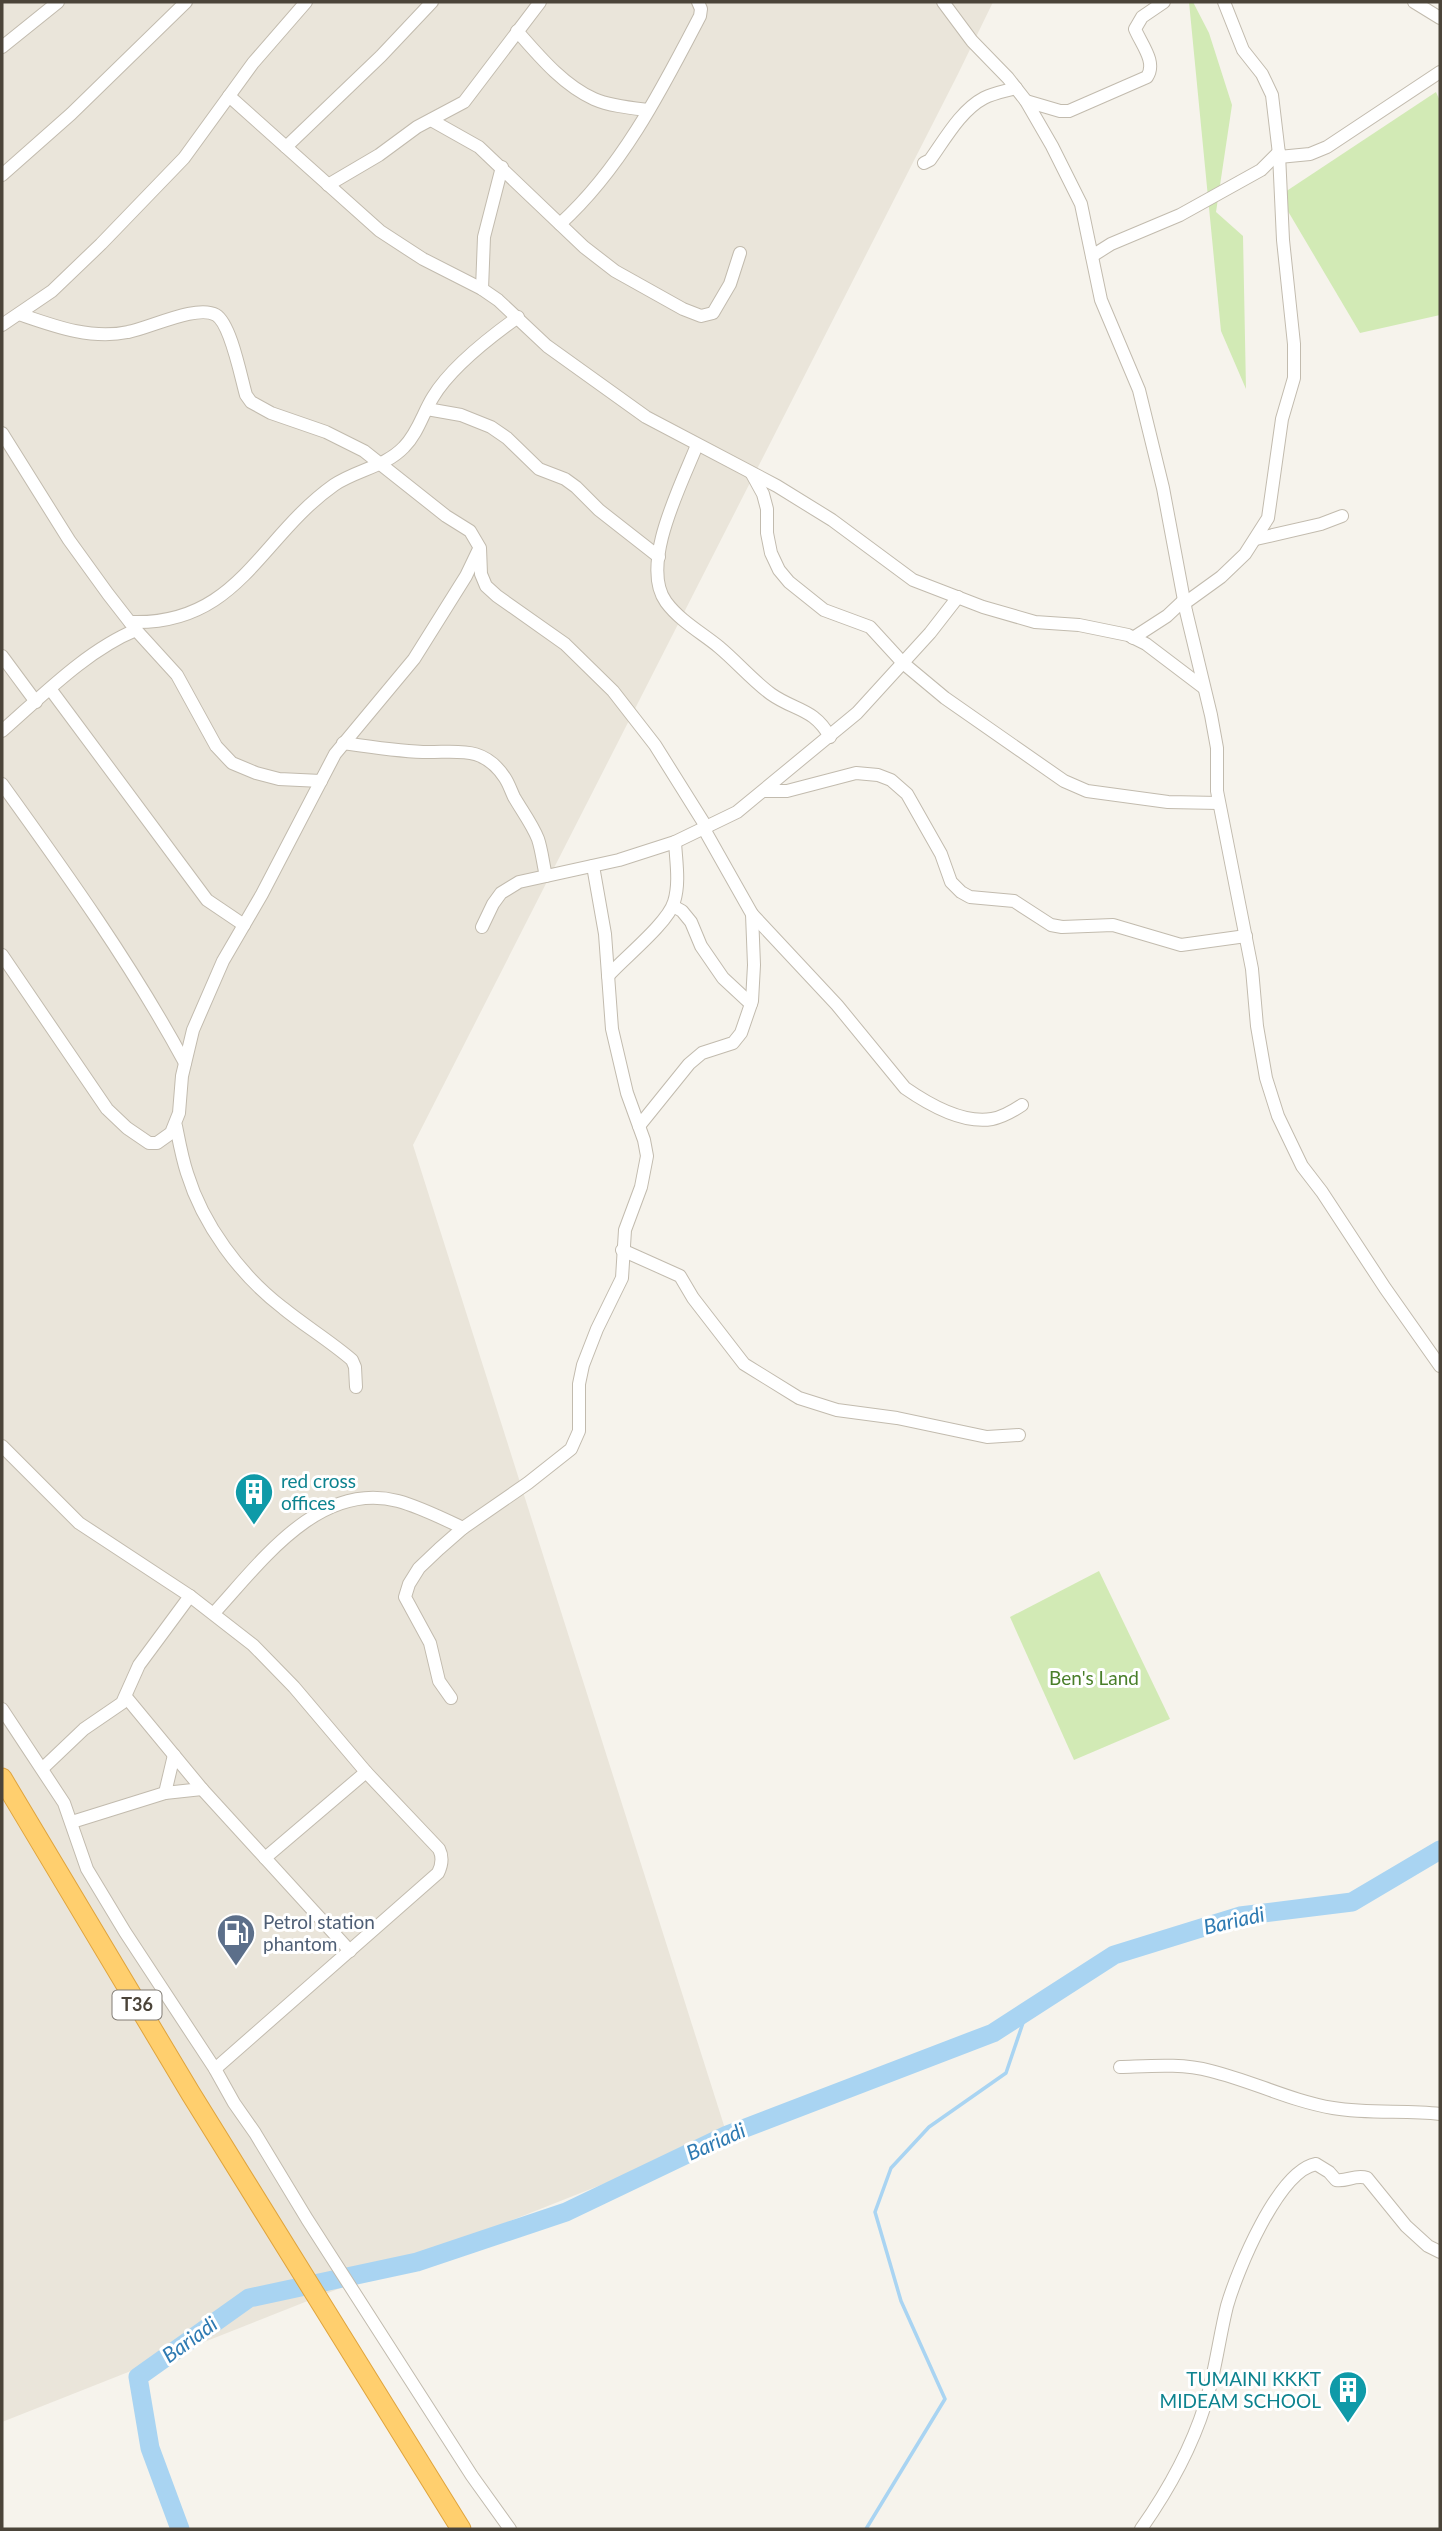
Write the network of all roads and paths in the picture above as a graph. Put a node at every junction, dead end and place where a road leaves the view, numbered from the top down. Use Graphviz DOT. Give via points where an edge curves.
graph roads {
  1 [pos="58,2"];
  2 [pos="186,2"];
  3 [pos="286,2"];
  4 [pos="306,2"];
  5 [pos="432,2"];
  6 [pos="540,2"];
  7 [pos="698,2"];
  8 [pos="943,2"];
  9 [pos="1164,2"];
  10 [pos="1224,2"];
  11 [pos="1414,2"];
  12 [pos="294,13"];
  13 [pos="1440,18"];
  14 [pos="517,31"];
  15 [pos="2,47"];
  16 [pos="1440,72"];
  17 [pos="1016,89"];
  18 [pos="229,96"];
  19 [pos="1026,101"];
  20 [pos="648,110"];
  21 [pos="431,120"];
  22 [pos="286,147"];
  23 [pos="1279,155"];
  24 [pos="924,163"];
  25 [pos="502,167"];
  26 [pos="2,175"];
  27 [pos="328,185"];
  28 [pos="559,224"];
  29 [pos="740,253"];
  30 [pos="1092,256"];
  31 [pos="482,289"];
  32 [pos="19,314"];
  33 [pos="518,317"];
  34 [pos="2,326"];
  35 [pos="427,409"];
  36 [pos="2,433"];
  37 [pos="697,445"];
  38 [pos="381,463"];
  39 [pos="752,473"];
  40 [pos="1342,516"];
  41 [pos="1256,539"];
  42 [pos="480,548"];
  43 [pos="659,557"];
  44 [pos="958,597"];
  45 [pos="1185,602"];
  46 [pos="133,626"];
  47 [pos="1133,638"];
  48 [pos="2,656"];
  49 [pos="903,663"];
  50 [pos="1204,688"];
  51 [pos="51,690"];
  52 [pos="36,702"];
  53 [pos="2,731"];
  54 [pos="830,737"];
  55 [pos="343,743"];
  56 [pos="321,781"];
  57 [pos="2,784"];
  58 [pos="764,791"];
  59 [pos="1219,803"];
  60 [pos="706,828"];
  61 [pos="675,842"];
  62 [pos="593,866"];
  63 [pos="546,876"];
  64 [pos="673,906"];
  65 [pos="752,914"];
  66 [pos="244,925"];
  67 [pos="482,927"];
  68 [pos="1246,936"];
  69 [pos="2,954"];
  70 [pos="608,976"];
  71 [pos="751,1004"];
  72 [pos="184,1063"];
  73 [pos="1022,1105"];
  74 [pos="176,1126"];
  75 [pos="639,1126"];
  76 [pos="622,1250"];
  77 [pos="1440,1366"];
  78 [pos="356,1387"];
  79 [pos="1019,1435"];
  80 [pos="2,1446"];
  81 [pos="463,1528"];
  82 [pos="190,1596"];
  83 [pos="214,1613"];
  84 [pos="126,1697"];
  85 [pos="451,1698"];
  86 [pos="2,1709"];
  87 [pos="174,1755"];
  88 [pos="43,1768"];
  89 [pos="366,1772"];
  90 [pos="2,1778"];
  91 [pos="202,1789"];
  92 [pos="165,1793"];
  93 [pos="72,1822"];
  94 [pos="265,1858"];
  95 [pos="350,1951"];
  96 [pos="1120,2067"];
  97 [pos="215,2069"];
  98 [pos="1440,2114"];
  99 [pos="1440,2252"];
  100 [pos="461,2529"];
  101 [pos="510,2529"];
  102 [pos="1140,2529"];
  1 -- 15 [label="street"];
  2 -- 26 [label="street"];
  3 -- 12 [label="street"];
  4 -- 12 [label="street"];
  5 -- 22 [label="street"];
  6 -- 14 [label="street"];
  7 -- 20 [label="street" via="700,16"];
  8 -- 17 [label="street"];
  9 -- 19 [label="street" via="1135,29 1149,58 1147,77 1069,111"];
  10 -- 23 [label="street" via="1243,50 1272,95"];
  11 -- 13 [label="street"];
  12 -- 18 [label="street"];
  14 -- 20 [label="street" via="541,59 594,99"];
  14 -- 21 [label="street" via="464,102"];
  16 -- 23 [label="street" via="1317,152"];
  17 -- 19 [label="street"];
  17 -- 24 [label="street" via="980,101"];
  18 -- 22 [label="street"];
  18 -- 32 [label="street" via="184,158 52,291"];
  19 -- 30 [label="street" via="1081,204"];
  20 -- 28 [label="street" via="589,197"];
  21 -- 25 [label="street"];
  21 -- 27 [label="street"];
  22 -- 27 [label="street"];
  23 -- 30 [label="street" via="1180,215"];
  23 -- 41 [label="street" via="1294,378 1282,418 1268,518"];
  25 -- 28 [label="street"];
  25 -- 31 [label="street" via="484,237"];
  27 -- 31 [label="street" via="397,242"];
  28 -- 29 [label="street" via="615,271 701,316 713,313 720,302"];
  30 -- 45 [label="street" via="1101,300 1139,390 1151,434"];
  31 -- 33 [label="street"];
  32 -- 34 [label="street"];
  32 -- 38 [label="street" via="52,326 109,335 198,312 216,315 230,339 251,402 342,439"];
  33 -- 35 [label="street" via="453,373"];
  33 -- 37 [label="street" via="568,362 646,417"];
  35 -- 38 [label="street" via="403,449"];
  35 -- 43 [label="street" via="491,427 531,463 576,487"];
  36 -- 46 [label="street" via="69,540"];
  37 -- 39 [label="street"];
  37 -- 43 [label="street" via="669,512"];
  38 -- 42 [label="street" via="470,531"];
  38 -- 46 [label="street" via="335,484 235,587 211,604 169,620"];
  39 -- 44 [label="street" via="832,520 913,580"];
  39 -- 49 [label="street" via="763,494 771,553 779,570 824,610 870,627"];
  40 -- 41 [label="street"];
  41 -- 45 [label="street" via="1221,577"];
  42 -- 55 [label="street" via="414,660"];
  42 -- 60 [label="street" via="486,586 565,644 613,691 655,745"];
  43 -- 54 [label="street" via="659,588 678,616 771,694 814,715"];
  44 -- 47 [label="street" via="1035,622 1079,625"];
  44 -- 49 [label="street"];
  45 -- 47 [label="street"];
  45 -- 50 [label="street"];
  46 -- 51 [label="street"];
  46 -- 56 [label="street" via="166,659 216,746 232,763 279,779"];
  47 -- 50 [label="street"];
  48 -- 52 [label="street"];
  49 -- 54 [label="street"];
  49 -- 59 [label="street" via="1064,781 1087,791 1128,797"];
  50 -- 59 [label="street" via="1217,748"];
  51 -- 52 [label="street"];
  51 -- 66 [label="street" via="207,900"];
  52 -- 53 [label="street"];
  54 -- 58 [label="street"];
  55 -- 56 [label="street"];
  55 -- 63 [label="street" via="395,751 456,750 489,761 508,781 531,825"];
  56 -- 66 [label="street"];
  57 -- 72 [label="street" via="141,987"];
  58 -- 60 [label="street"];
  58 -- 68 [label="street" via="787,791 856,773 878,775 907,794 942,854 951,882 970,897 1014,901 1051,925 1113,925 1181,945"];
  59 -- 68 [label="street"];
  60 -- 61 [label="street"];
  60 -- 65 [label="street"];
  61 -- 62 [label="street"];
  61 -- 64 [label="street"];
  62 -- 63 [label="street"];
  62 -- 70 [label="street"];
  63 -- 67 [label="street" via="501,893"];
  64 -- 70 [label="street"];
  64 -- 71 [label="street" via="691,922 723,978"];
  65 -- 71 [label="street"];
  65 -- 73 [label="street" via="905,1088 942,1109 977,1119 1005,1115"];
  66 -- 72 [label="street" via="204,1001"];
  68 -- 77 [label="street" via="1266,1078 1278,1116 1302,1166"];
  69 -- 74 [label="street" via="107,1109 149,1143 167,1137"];
  70 -- 75 [label="street" via="612,1029"];
  71 -- 75 [label="street" via="733,1043 702,1053"];
  72 -- 74 [label="street"];
  74 -- 78 [label="street" via="194,1192 219,1238 257,1286 352,1360"];
  75 -- 76 [label="street" via="647,1156 645,1174"];
  76 -- 79 [label="street" via="680,1276 744,1364 799,1398 837,1410 987,1437"];
  76 -- 81 [label="street" via="619,1286 583,1365 579,1431 571,1449"];
  80 -- 82 [label="street" via="79,1523"];
  81 -- 83 [label="street" via="397,1501 342,1502 282,1540"];
  81 -- 85 [label="street" via="419,1568 405,1597 430,1643 439,1681"];
  82 -- 83 [label="street"];
  82 -- 84 [label="street" via="139,1665"];
  83 -- 89 [label="street" via="253,1644"];
  84 -- 87 [label="street"];
  84 -- 88 [label="street"];
  86 -- 88 [label="street"];
  87 -- 91 [label="street"];
  87 -- 92 [label="street"];
  88 -- 93 [label="street"];
  89 -- 94 [label="street"];
  89 -- 95 [label="street" via="439,1849 442,1860 438,1873"];
  90 -- 100 [label="highway, T36" via="191,2094"];
  91 -- 92 [label="street"];
  91 -- 94 [label="street"];
  92 -- 93 [label="street"];
  93 -- 97 [label="street" via="87,1869"];
  94 -- 95 [label="street"];
  95 -- 97 [label="street"];
  96 -- 98 [label="street" via="1175,2065 1333,2108"];
  97 -- 101 [label="street" via="307,2219"];
  99 -- 102 [label="street" via="1406,2226 1367,2178 1336,2180 1316,2164 1293,2179 1279,2194 1245,2254 1228,2304 1205,2405 1177,2468"];
}
